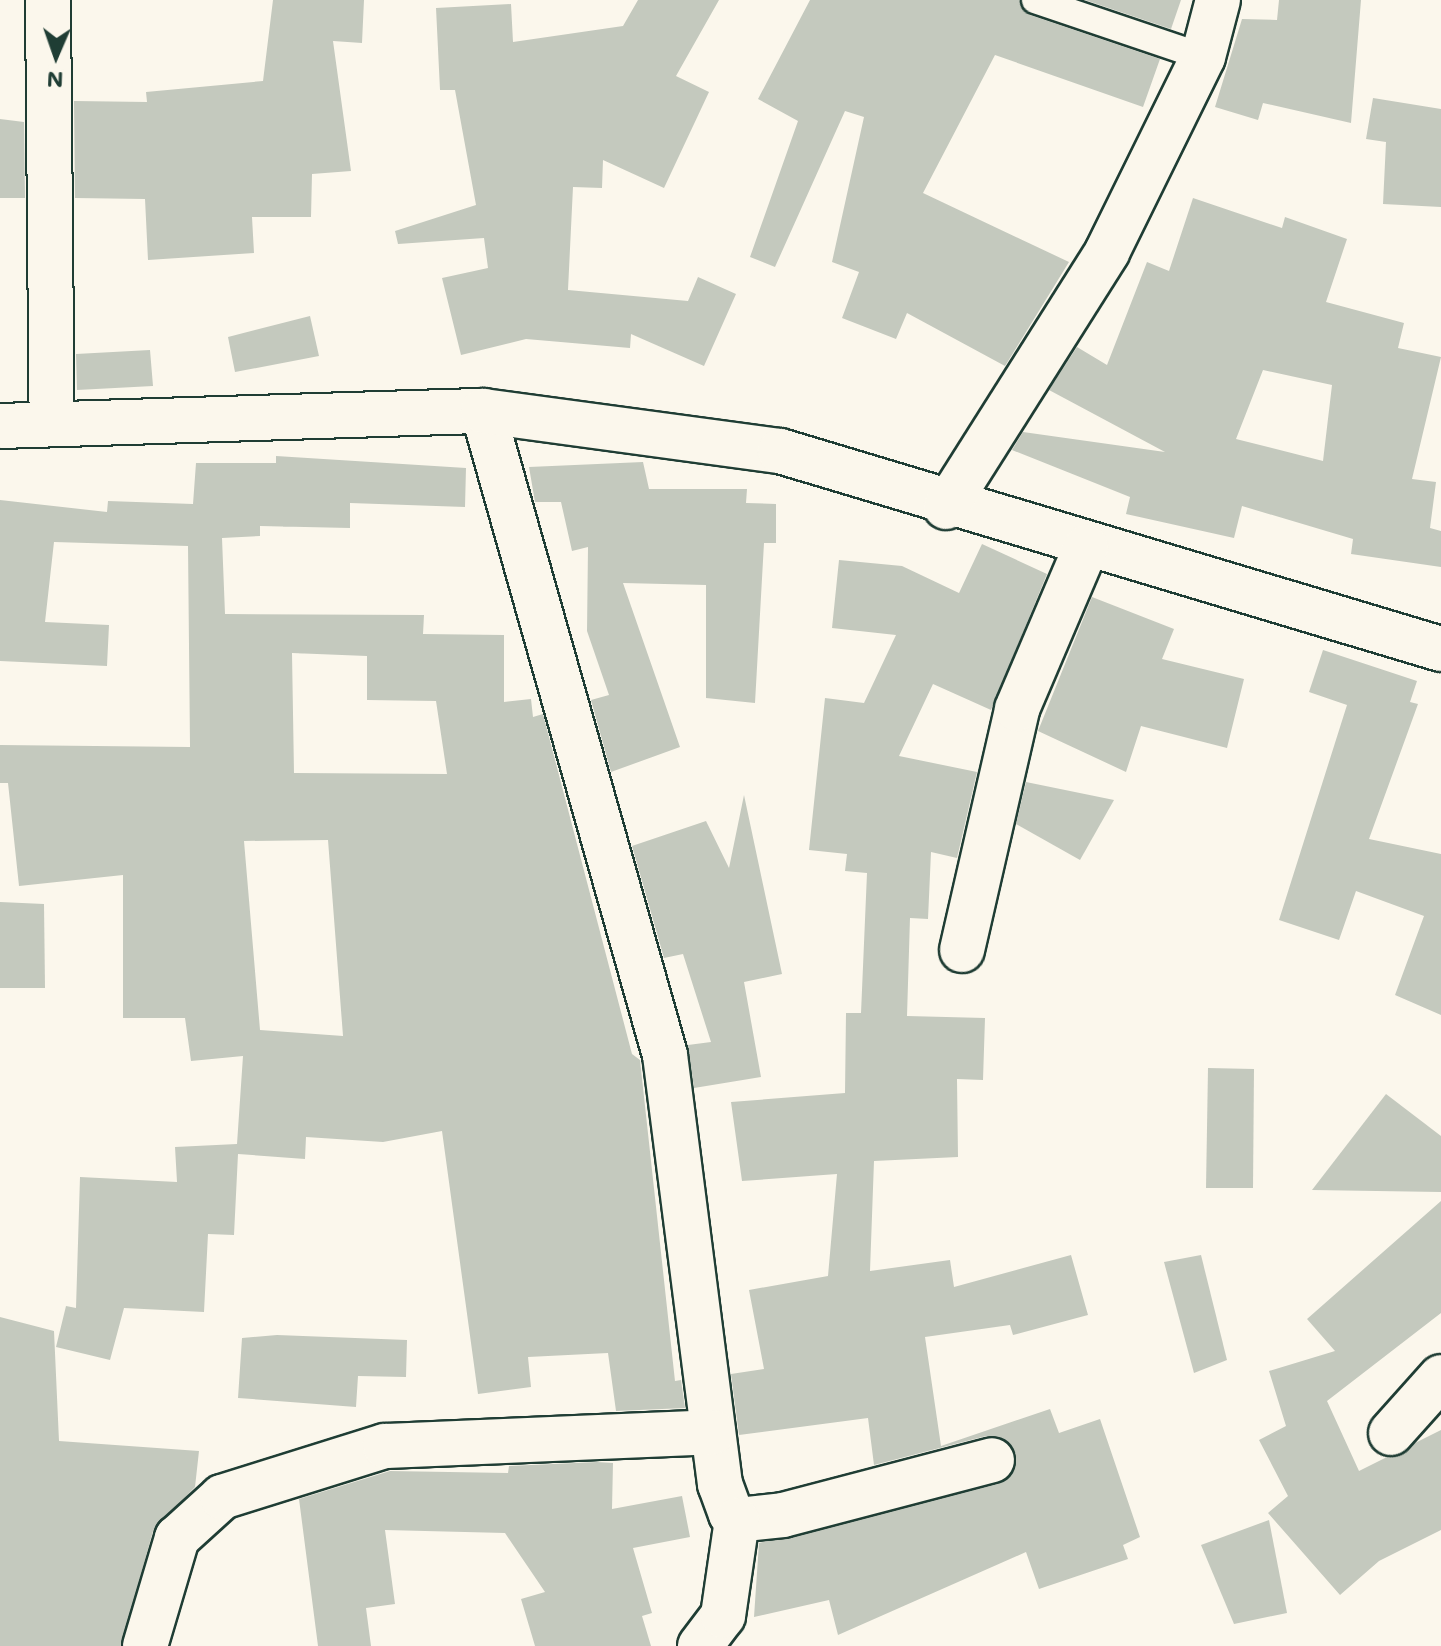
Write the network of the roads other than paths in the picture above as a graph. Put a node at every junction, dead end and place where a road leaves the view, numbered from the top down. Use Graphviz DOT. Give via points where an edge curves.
graph roads {
  1 [pos="48,0"];
  2 [pos="1035,0"];
  3 [pos="1218,0"];
  4 [pos="1203,57"];
  5 [pos="483,411"];
  6 [pos="52,424"];
  7 [pos="0,426"];
  8 [pos="946,507"];
  9 [pos="1086,547"];
  10 [pos="1441,649"];
  11 [pos="962,950"];
  12 [pos="1441,1377"];
  13 [pos="713,1432"];
  14 [pos="1391,1433"];
  15 [pos="992,1460"];
  16 [pos="737,1520"];
  17 [pos="145,1646"];
  18 [pos="700,1646"];
  1 -- 6 [label="street"];
  2 -- 4 [label="lane"];
  3 -- 4 [label="street"];
  4 -- 8 [label="street" via="1107,252"];
  5 -- 6 [label="street"];
  5 -- 8 [label="street" via="780,451"];
  5 -- 13 [label="street" via="665,1055"];
  6 -- 7 [label="street"];
  8 -- 9 [label="street"];
  9 -- 10 [label="street"];
  9 -- 11 [label="street" via="1017,709"];
  12 -- 14 [label="street"];
  13 -- 16 [label="street" via="720,1484"];
  13 -- 17 [label="street" via="385,1446 222,1497 177,1538"];
  15 -- 16 [label="street"];
  16 -- 18 [label="street" via="723,1616"];
}
